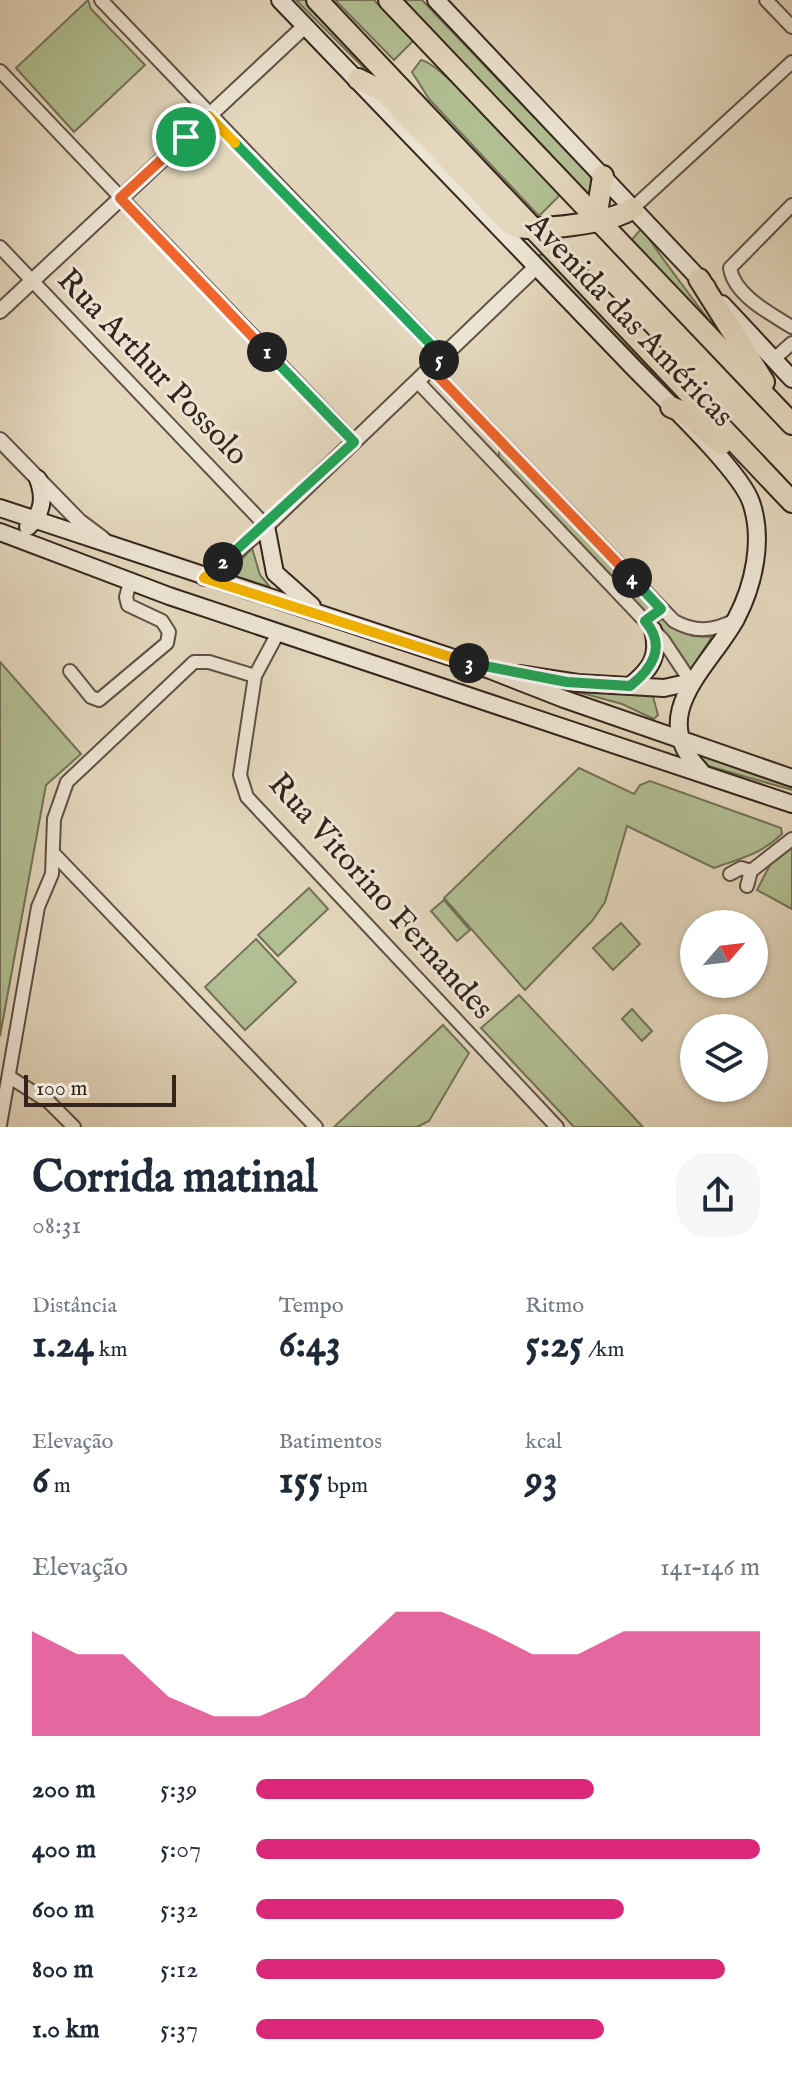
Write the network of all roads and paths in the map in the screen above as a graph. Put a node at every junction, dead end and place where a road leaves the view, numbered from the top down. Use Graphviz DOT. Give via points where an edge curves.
graph roads {
  1 [pos="101,0"];
  2 [pos="280,0"];
  3 [pos="317,0"];
  4 [pos="389,0"];
  5 [pos="436,0"];
  6 [pos="766,0"];
  7 [pos="305,26"];
  8 [pos="792,27"];
  9 [pos="792,62"];
  10 [pos="0,71"];
  11 [pos="358,79"];
  12 [pos="209,116"];
  13 [pos="603,176"];
  14 [pos="120,198"];
  15 [pos="792,205"];
  16 [pos="633,208"];
  17 [pos="596,219"];
  18 [pos="535,230"];
  19 [pos="0,247"];
  20 [pos="536,267"];
  21 [pos="699,279"];
  22 [pos="32,281"];
  23 [pos="753,301"];
  24 [pos="0,311"];
  25 [pos="737,320"];
  26 [pos="792,327"];
  27 [pos="792,343"];
  28 [pos="442,356"];
  29 [pos="774,359"];
  30 [pos="430,368"];
  31 [pos="792,379"];
  32 [pos="417,381"];
  33 [pos="461,400"];
  34 [pos="671,407"];
  35 [pos="446,409"];
  36 [pos="790,422"];
  37 [pos="0,440"];
  38 [pos="354,442"];
  39 [pos="769,477"];
  40 [pos="38,479"];
  41 [pos="792,502"];
  42 [pos="0,508"];
  43 [pos="34,522"];
  44 [pos="0,525"];
  45 [pos="266,526"];
  46 [pos="0,532"];
  47 [pos="124,552"];
  48 [pos="85,565"];
  49 [pos="204,578"];
  50 [pos="130,582"];
  51 [pos="661,609"];
  52 [pos="319,612"];
  53 [pos="735,620"];
  54 [pos="649,626"];
  55 [pos="279,631"];
  56 [pos="490,670"];
  57 [pos="70,671"];
  58 [pos="255,676"];
  59 [pos="691,682"];
  60 [pos="630,686"];
  61 [pos="678,739"];
  62 [pos="700,770"];
  63 [pos="792,778"];
  64 [pos="792,804"];
  65 [pos="792,839"];
  66 [pos="55,855"];
  67 [pos="751,871"];
  68 [pos="730,874"];
  69 [pos="747,886"];
  70 [pos="11,1078"];
  71 [pos="0,1125"];
  72 [pos="74,1127"];
  73 [pos="316,1127"];
  74 [pos="557,1127"];
  1 -- 12 [label="street"];
  2 -- 7 [label="main road, Avenida das Américas"];
  3 -- 18 [label="highway, Avenida das Américas"];
  4 -- 17 [label="highway, Avenida das Américas"];
  5 -- 13 [label="main road"];
  6 -- 8 [label="street"];
  7 -- 11 [label="main road, Avenida das Américas"];
  7 -- 12 [label="street"];
  9 -- 16 [label="street"];
  10 -- 14 [label="street"];
  11 -- 18 [label="highway" via="384,92 512,226"];
  11 -- 20 [label="main road, Avenida das Américas"];
  12 -- 14 [label="street"];
  12 -- 28 [label="street"];
  13 -- 16 [label="main road"];
  13 -- 17 [label="highway"];
  14 -- 22 [label="street"];
  14 -- 38 [label="street"];
  15 -- 23 [label="street" via="730,268 734,281"];
  16 -- 17 [label="highway"];
  16 -- 21 [label="main road"];
  17 -- 18 [label="highway"];
  17 -- 36 [label="highway, Avenida das Américas"];
  18 -- 39 [label="highway, Avenida das Américas"];
  19 -- 22 [label="street, Rua Arthur Possolo"];
  20 -- 28 [label="street"];
  20 -- 34 [label="main road, Avenida das Américas"];
  21 -- 25 [label="main road"];
  21 -- 36 [label="highway"];
  22 -- 24 [label="street"];
  22 -- 45 [label="street, Rua Arthur Possolo"];
  23 -- 25 [label="street"];
  23 -- 26 [label="street"];
  25 -- 29 [label="main road"];
  27 -- 29 [label="street"];
  28 -- 30 [label="street"];
  29 -- 31 [label="main road"];
  30 -- 32 [label="street"];
  30 -- 33 [label="street"];
  32 -- 35 [label="street"];
  32 -- 38 [label="street"];
  33 -- 35 [label="street" via="449,401"];
  33 -- 51 [label="street"];
  34 -- 39 [label="highway"];
  34 -- 53 [label="main road, Avenida das Américas" via="751,502 756,552"];
  35 -- 54 [label="street"];
  37 -- 40 [label="street"];
  38 -- 45 [label="street"];
  39 -- 41 [label="highway, Avenida das Américas"];
  40 -- 43 [label="main road" via="43,500"];
  40 -- 47 [label="street" via="79,521"];
  42 -- 43 [label="main road"];
  43 -- 44 [label="main road" via="18,531"];
  43 -- 47 [label="main road"];
  45 -- 49 [label="street"];
  45 -- 52 [label="main road" via="275,573"];
  46 -- 48 [label="main road"];
  47 -- 49 [label="main road"];
  48 -- 49 [label="main road" via="183,593"];
  48 -- 50 [label="main road"];
  49 -- 52 [label="main road"];
  50 -- 55 [label="main road"];
  50 -- 57 [label="street" via="128,605 162,621 169,632 167,643 99,700"];
  51 -- 53 [label="street" via="696,629"];
  51 -- 54 [label="street"];
  52 -- 56 [label="main road"];
  53 -- 59 [label="main road, Avenida das Américas"];
  54 -- 59 [label="street"];
  54 -- 60 [label="main road" via="656,642 653,663"];
  55 -- 58 [label="street, Rua Vitorino Fernandes"];
  55 -- 62 [label="main road"];
  56 -- 60 [label="main road"];
  56 -- 61 [label="main road"];
  58 -- 66 [label="street" via="200,660 188,666 67,782 54,819"];
  58 -- 74 [label="street, Rua Vitorino Fernandes" via="240,775 247,797"];
  59 -- 60 [label="main road" via="664,688"];
  59 -- 61 [label="main road, Avenida das Américas" via="678,718"];
  61 -- 62 [label="main road"];
  61 -- 63 [label="main road"];
  62 -- 64 [label="main road"];
  65 -- 67 [label="street"];
  66 -- 70 [label="street" via="38,907"];
  66 -- 73 [label="street"];
  67 -- 68 [label="street" via="741,868"];
  67 -- 69 [label="street"];
  70 -- 71 [label="street"];
  70 -- 72 [label="street" via="49,1102"];
}
